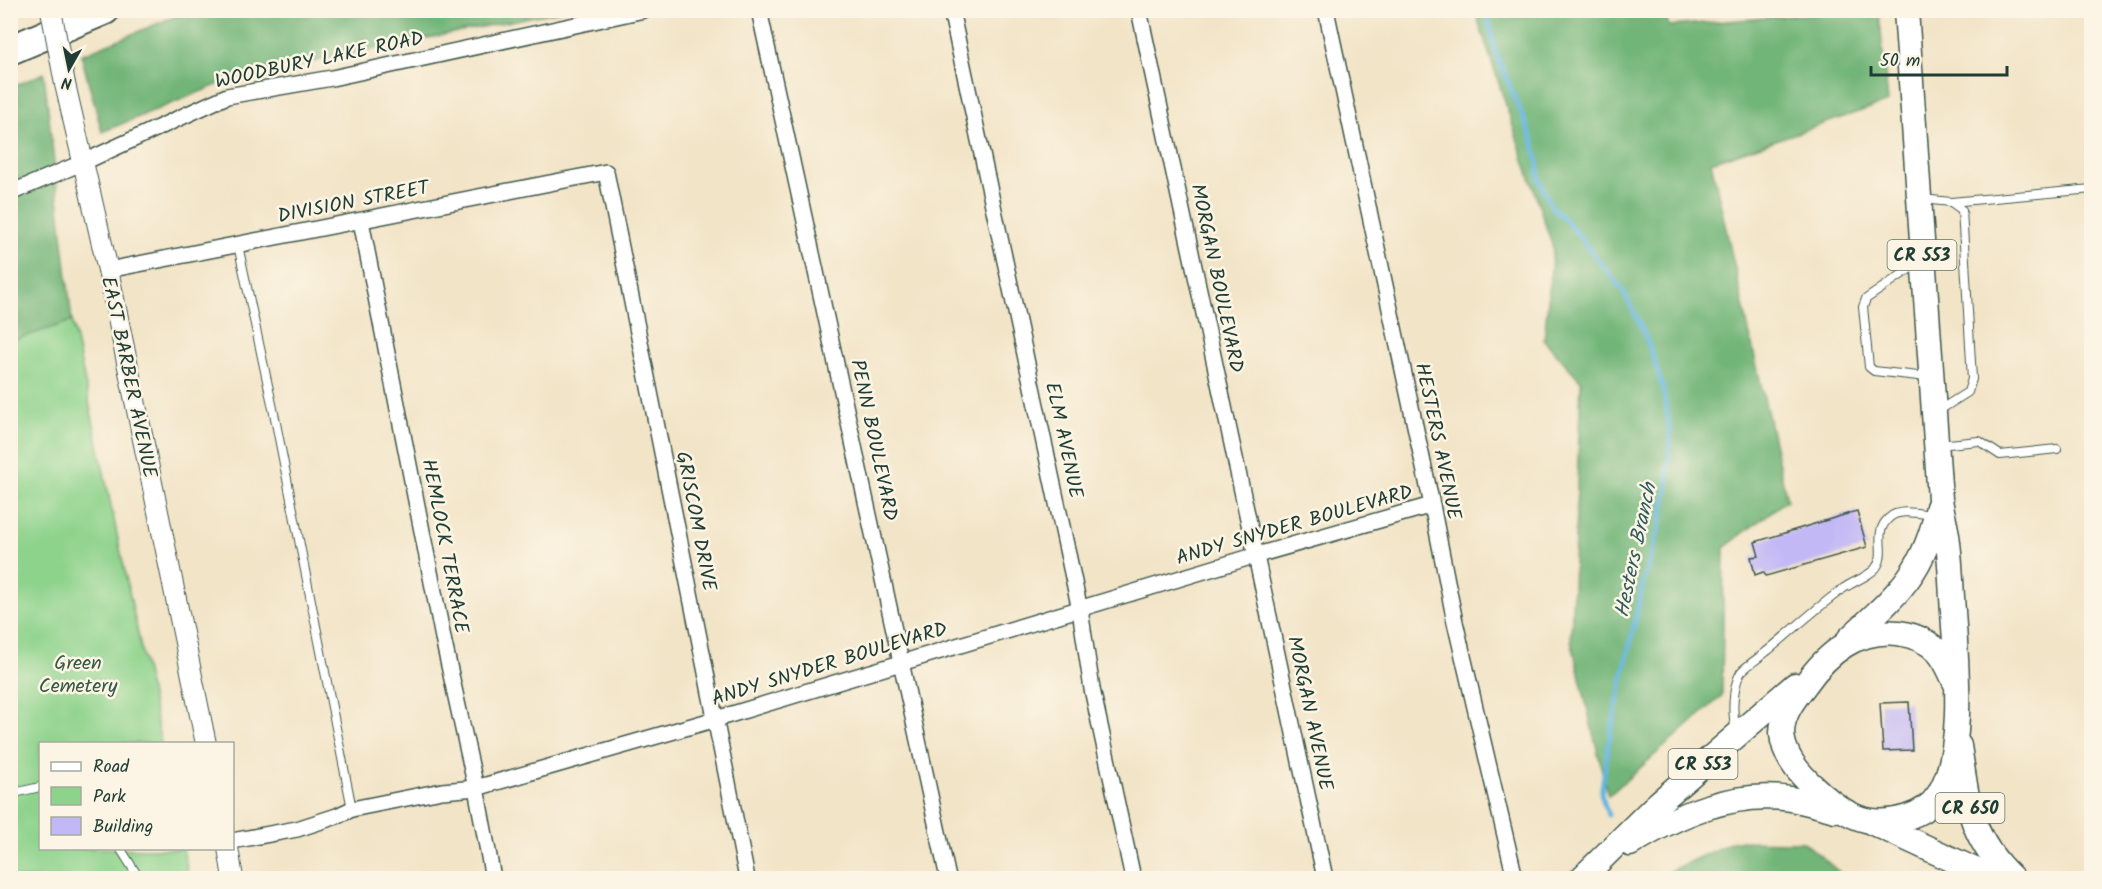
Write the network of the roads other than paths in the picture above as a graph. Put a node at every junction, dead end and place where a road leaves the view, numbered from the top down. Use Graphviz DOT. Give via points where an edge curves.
graph roads {
  1 [pos="51,10"];
  2 [pos="105,10"];
  3 [pos="644,10"];
  4 [pos="759,10"];
  5 [pos="951,10"];
  6 [pos="1139,10"];
  7 [pos="1326,10"];
  8 [pos="1906,10"];
  9 [pos="10,50"];
  10 [pos="84,162"];
  11 [pos="606,172"];
  12 [pos="2091,189"];
  13 [pos="10,193"];
  14 [pos="1918,199"];
  15 [pos="1952,202"];
  16 [pos="361,221"];
  17 [pos="238,245"];
  18 [pos="1923,260"];
  19 [pos="108,270"];
  20 [pos="1932,378"];
  21 [pos="1935,414"];
  22 [pos="1936,446"];
  23 [pos="2057,449"];
  24 [pos="1432,505"];
  25 [pos="1938,507"];
  26 [pos="1257,555"];
  27 [pos="1080,610"];
  28 [pos="1838,650"];
  29 [pos="903,663"];
  30 [pos="1816,669"];
  31 [pos="1956,684"];
  32 [pos="717,719"];
  33 [pos="1956,726"];
  34 [pos="1737,735"];
  35 [pos="206,742"];
  36 [pos="39,787"];
  37 [pos="476,788"];
  38 [pos="10,794"];
  39 [pos="352,809"];
  40 [pos="1858,817"];
  41 [pos="234,841"];
  42 [pos="121,850"];
  43 [pos="228,850"];
  44 [pos="1589,872"];
  45 [pos="1966,873"];
  46 [pos="139,879"];
  47 [pos="233,879"];
  48 [pos="493,879"];
  49 [pos="747,879"];
  50 [pos="948,879"];
  51 [pos="1133,879"];
  52 [pos="1325,879"];
  53 [pos="1515,879"];
  54 [pos="1992,879"];
  55 [pos="2012,879"];
  1 -- 10 [label="street, EAST BARBER AVENUE, bridge"];
  2 -- 9 [label="highway"];
  3 -- 10 [label="street, WOODBURY LAKE ROAD" via="332,78 227,96"];
  4 -- 29 [label="street, PENN BOULEVARD"];
  5 -- 27 [label="street, ELM AVENUE"];
  6 -- 26 [label="street, MORGAN BOULEVARD"];
  7 -- 24 [label="street, HESTERS AVENUE"];
  8 -- 14 [label="main road, CR 553"];
  10 -- 13 [label="street, WOODBURY LAKE ROAD"];
  10 -- 19 [label="street, EAST BARBER AVENUE"];
  11 -- 16 [label="street, DIVISION STREET"];
  11 -- 32 [label="street, GRISCOM DRIVE"];
  12 -- 15 [label="lane"];
  14 -- 15 [label="lane"];
  14 -- 18 [label="main road, CR 553"];
  15 -- 21 [label="lane" via="1962,210 1972,379 1968,392"];
  16 -- 17 [label="street, DIVISION STREET"];
  16 -- 37 [label="street, HEMLOCK TERRACE"];
  17 -- 19 [label="street, DIVISION STREET"];
  17 -- 39 [label="lane"];
  18 -- 20 [label="main road, CR 553"];
  18 -- 20 [label="lane" via="1866,298 1863,307 1869,367 1874,371"];
  19 -- 35 [label="street, EAST BARBER AVENUE"];
  20 -- 21 [label="main road, CR 553"];
  21 -- 22 [label="main road, CR 553"];
  22 -- 23 [label="lane" via="1979,441 2000,455"];
  22 -- 25 [label="main road, CR 553"];
  24 -- 26 [label="street, ANDY SNYDER BOULEVARD"];
  24 -- 53 [label="street, HESTERS AVENUE"];
  25 -- 28 [label="main road, CR 553" via="1928,546 1903,588"];
  25 -- 31 [label="main road, CR 553" via="1948,543"];
  25 -- 34 [label="lane" via="1889,517 1879,533 1882,552 1874,570 1843,589 1741,673 1733,701"];
  26 -- 27 [label="street, ANDY SNYDER BOULEVARD"];
  26 -- 52 [label="street, MORGAN AVENUE"];
  27 -- 29 [label="street, ANDY SNYDER BOULEVARD"];
  27 -- 51 [label="street, ELM AVENUE" via="1092,689"];
  28 -- 30 [label="main road"];
  28 -- 31 [label="main road" via="1868,634 1907,634 1940,653"];
  29 -- 32 [label="street, ANDY SNYDER BOULEVARD"];
  29 -- 50 [label="street, PENN BOULEVARD"];
  30 -- 34 [label="main road, CR 553"];
  30 -- 40 [label="main road" via="1782,722 1784,745 1810,784"];
  31 -- 33 [label="main road"];
  32 -- 37 [label="street, ANDY SNYDER BOULEVARD"];
  32 -- 49 [label="street, GRISCOM DRIVE"];
  33 -- 40 [label="main road" via="1948,771 1937,797 1926,807 1893,822"];
  33 -- 55 [label="main road, CR 650" via="1976,831"];
  34 -- 44 [label="main road, CR 553" via="1655,806"];
  36 -- 38 [label="lane"];
  37 -- 39 [label="street, ANDY SNYDER BOULEVARD"];
  37 -- 48 [label="street, HEMLOCK TERRACE"];
  39 -- 41 [label="street, ANDY SNYDER BOULEVARD" via="297,829"];
  40 -- 44 [label="main road, CR 553" via="1790,799 1765,797 1713,804 1652,831"];
  40 -- 45 [label="main road, CR 650"];
  42 -- 46 [label="lane"];
  43 -- 47 [label="street"];
  45 -- 54 [label="main road, CR 650"];
}
